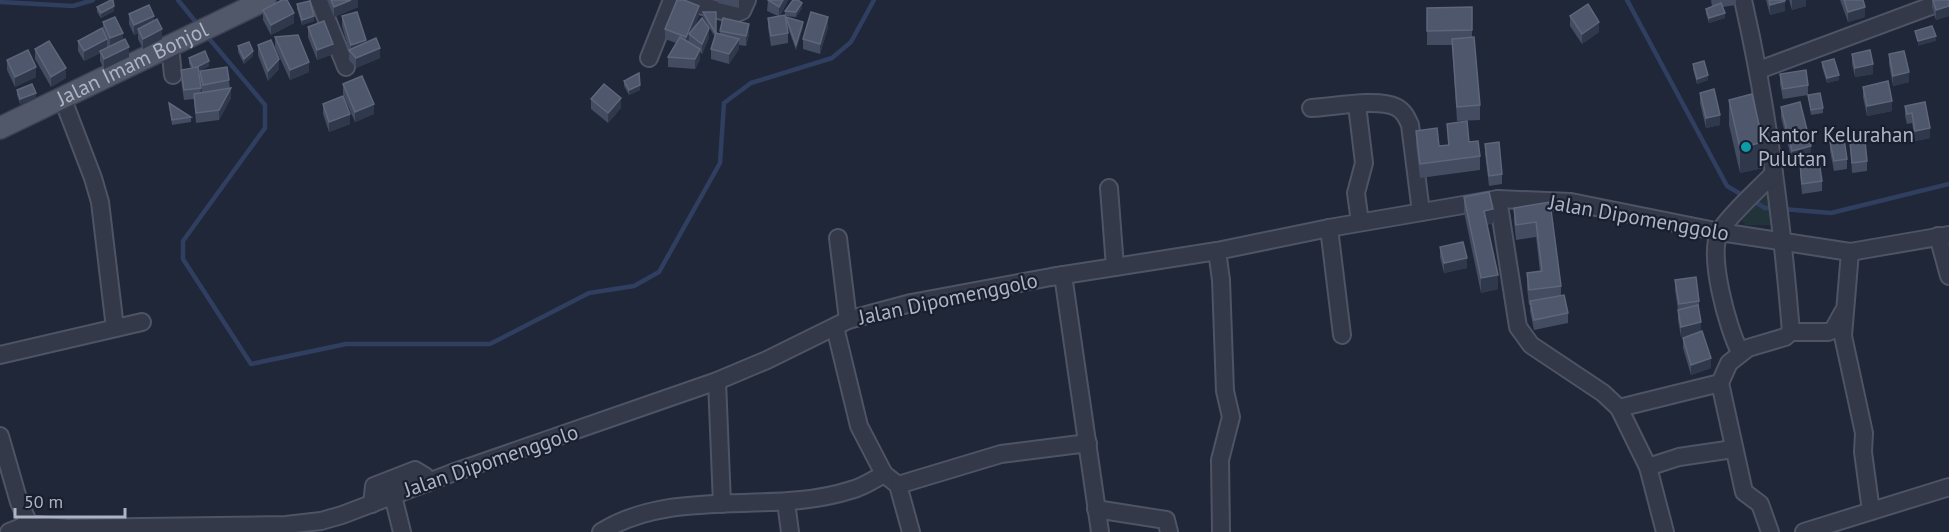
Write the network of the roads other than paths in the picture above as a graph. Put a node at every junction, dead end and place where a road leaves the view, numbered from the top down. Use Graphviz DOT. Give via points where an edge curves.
graph roads {
  1 [pos="319,0"];
  2 [pos="672,0"];
  3 [pos="680,0"];
  4 [pos="747,0"];
  5 [pos="1743,0"];
  6 [pos="1947,0"];
  7 [pos="253,2"];
  8 [pos="170,46"];
  9 [pos="649,58"];
  10 [pos="346,66"];
  11 [pos="1759,70"];
  12 [pos="173,75"];
  13 [pos="62,97"];
  14 [pos="1357,105"];
  15 [pos="1311,108"];
  16 [pos="0,128"];
  17 [pos="1774,173"];
  18 [pos="1109,188"];
  19 [pos="1498,199"];
  20 [pos="1421,212"];
  21 [pos="1360,222"];
  22 [pos="1329,228"];
  23 [pos="1719,232"];
  24 [pos="1943,235"];
  25 [pos="838,238"];
  26 [pos="1784,241"];
  27 [pos="1217,251"];
  28 [pos="1850,252"];
  29 [pos="1114,267"];
  30 [pos="1063,275"];
  31 [pos="1949,276"];
  32 [pos="1845,311"];
  33 [pos="142,322"];
  34 [pos="842,324"];
  35 [pos="115,328"];
  36 [pos="1791,332"];
  37 [pos="1342,335"];
  38 [pos="1740,352"];
  39 [pos="0,355"];
  40 [pos="717,381"];
  41 [pos="1720,383"];
  42 [pos="1619,408"];
  43 [pos="0,436"];
  44 [pos="1088,443"];
  45 [pos="1733,449"];
  46 [pos="1648,467"];
  47 [pos="884,474"];
  48 [pos="427,483"];
  49 [pos="898,485"];
  50 [pos="1949,487"];
  51 [pos="393,496"];
  52 [pos="786,502"];
  53 [pos="372,504"];
  54 [pos="722,504"];
  55 [pos="1096,509"];
  56 [pos="1871,511"];
  57 [pos="30,528"];
  58 [pos="610,530"];
  59 [pos="9,532"];
  60 [pos="402,532"];
  61 [pos="790,532"];
  62 [pos="911,532"];
  63 [pos="1100,532"];
  64 [pos="1169,532"];
  65 [pos="1221,532"];
  66 [pos="1665,532"];
  67 [pos="1770,532"];
  68 [pos="1804,532"];
  1 -- 10 [label="street"];
  2 -- 9 [label="street"];
  3 -- 4 [label="street" via="737,14"];
  5 -- 11 [label="street"];
  6 -- 11 [label="street"];
  7 -- 8 [label="main road, Jalan Imam Bonjol"];
  8 -- 12 [label="street"];
  8 -- 13 [label="main road, Jalan Imam Bonjol"];
  11 -- 17 [label="street"];
  13 -- 16 [label="main road, Jalan Imam Bonjol"];
  13 -- 35 [label="street" via="100,202"];
  14 -- 15 [label="street"];
  14 -- 20 [label="street" via="1385,103 1405,114 1410,125"];
  14 -- 21 [label="street" via="1364,163 1356,193"];
  17 -- 23 [label="street"];
  17 -- 26 [label="street"];
  18 -- 29 [label="street"];
  19 -- 20 [label="street, Jalan Dipomenggolo"];
  19 -- 23 [label="street, Jalan Dipomenggolo" via="1571,202"];
  19 -- 42 [label="street" via="1515,311 1523,337"];
  20 -- 21 [label="street, Jalan Dipomenggolo"];
  21 -- 22 [label="street, Jalan Dipomenggolo"];
  22 -- 27 [label="street, Jalan Dipomenggolo"];
  22 -- 37 [label="street"];
  23 -- 26 [label="street, Jalan Dipomenggolo"];
  23 -- 38 [label="street" via="1717,274"];
  24 -- 28 [label="street, Jalan Dipomenggolo"];
  24 -- 31 [label="street"];
  25 -- 34 [label="street"];
  26 -- 28 [label="street, Jalan Dipomenggolo"];
  26 -- 36 [label="street"];
  27 -- 29 [label="street, Jalan Dipomenggolo"];
  27 -- 65 [label="street" via="1225,391 1231,417 1220,460"];
  28 -- 32 [label="street"];
  29 -- 30 [label="street, Jalan Dipomenggolo"];
  30 -- 34 [label="street, Jalan Dipomenggolo" via="911,303"];
  30 -- 44 [label="street"];
  32 -- 36 [label="street" via="1828,333"];
  32 -- 56 [label="street" via="1846,358 1864,433"];
  33 -- 35 [label="street"];
  34 -- 40 [label="street, Jalan Dipomenggolo"];
  34 -- 47 [label="street" via="860,426"];
  35 -- 39 [label="street"];
  36 -- 38 [label="street"];
  38 -- 41 [label="street" via="1729,363"];
  40 -- 48 [label="street, Jalan Dipomenggolo"];
  40 -- 54 [label="street"];
  41 -- 42 [label="street"];
  41 -- 45 [label="street"];
  42 -- 46 [label="street"];
  43 -- 57 [label="street" via="18,502"];
  44 -- 49 [label="street" via="1001,454"];
  44 -- 55 [label="street"];
  45 -- 46 [label="street" via="1679,457"];
  45 -- 67 [label="street" via="1744,492 1760,504"];
  46 -- 66 [label="street"];
  47 -- 49 [label="street"];
  47 -- 52 [label="street" via="851,490"];
  48 -- 51 [label="street, Jalan Dipomenggolo"];
  48 -- 53 [label="street" via="425,476 415,470 400,475 374,486"];
  49 -- 62 [label="street"];
  50 -- 56 [label="street"];
  51 -- 53 [label="street, Jalan Dipomenggolo"];
  51 -- 60 [label="street"];
  52 -- 54 [label="street"];
  52 -- 61 [label="street"];
  53 -- 57 [label="street, Jalan Dipomenggolo" via="321,521 286,525"];
  54 -- 58 [label="street" via="668,509"];
  55 -- 63 [label="street"];
  55 -- 64 [label="street" via="1166,520"];
  56 -- 68 [label="street"];
  57 -- 59 [label="street"];
}
